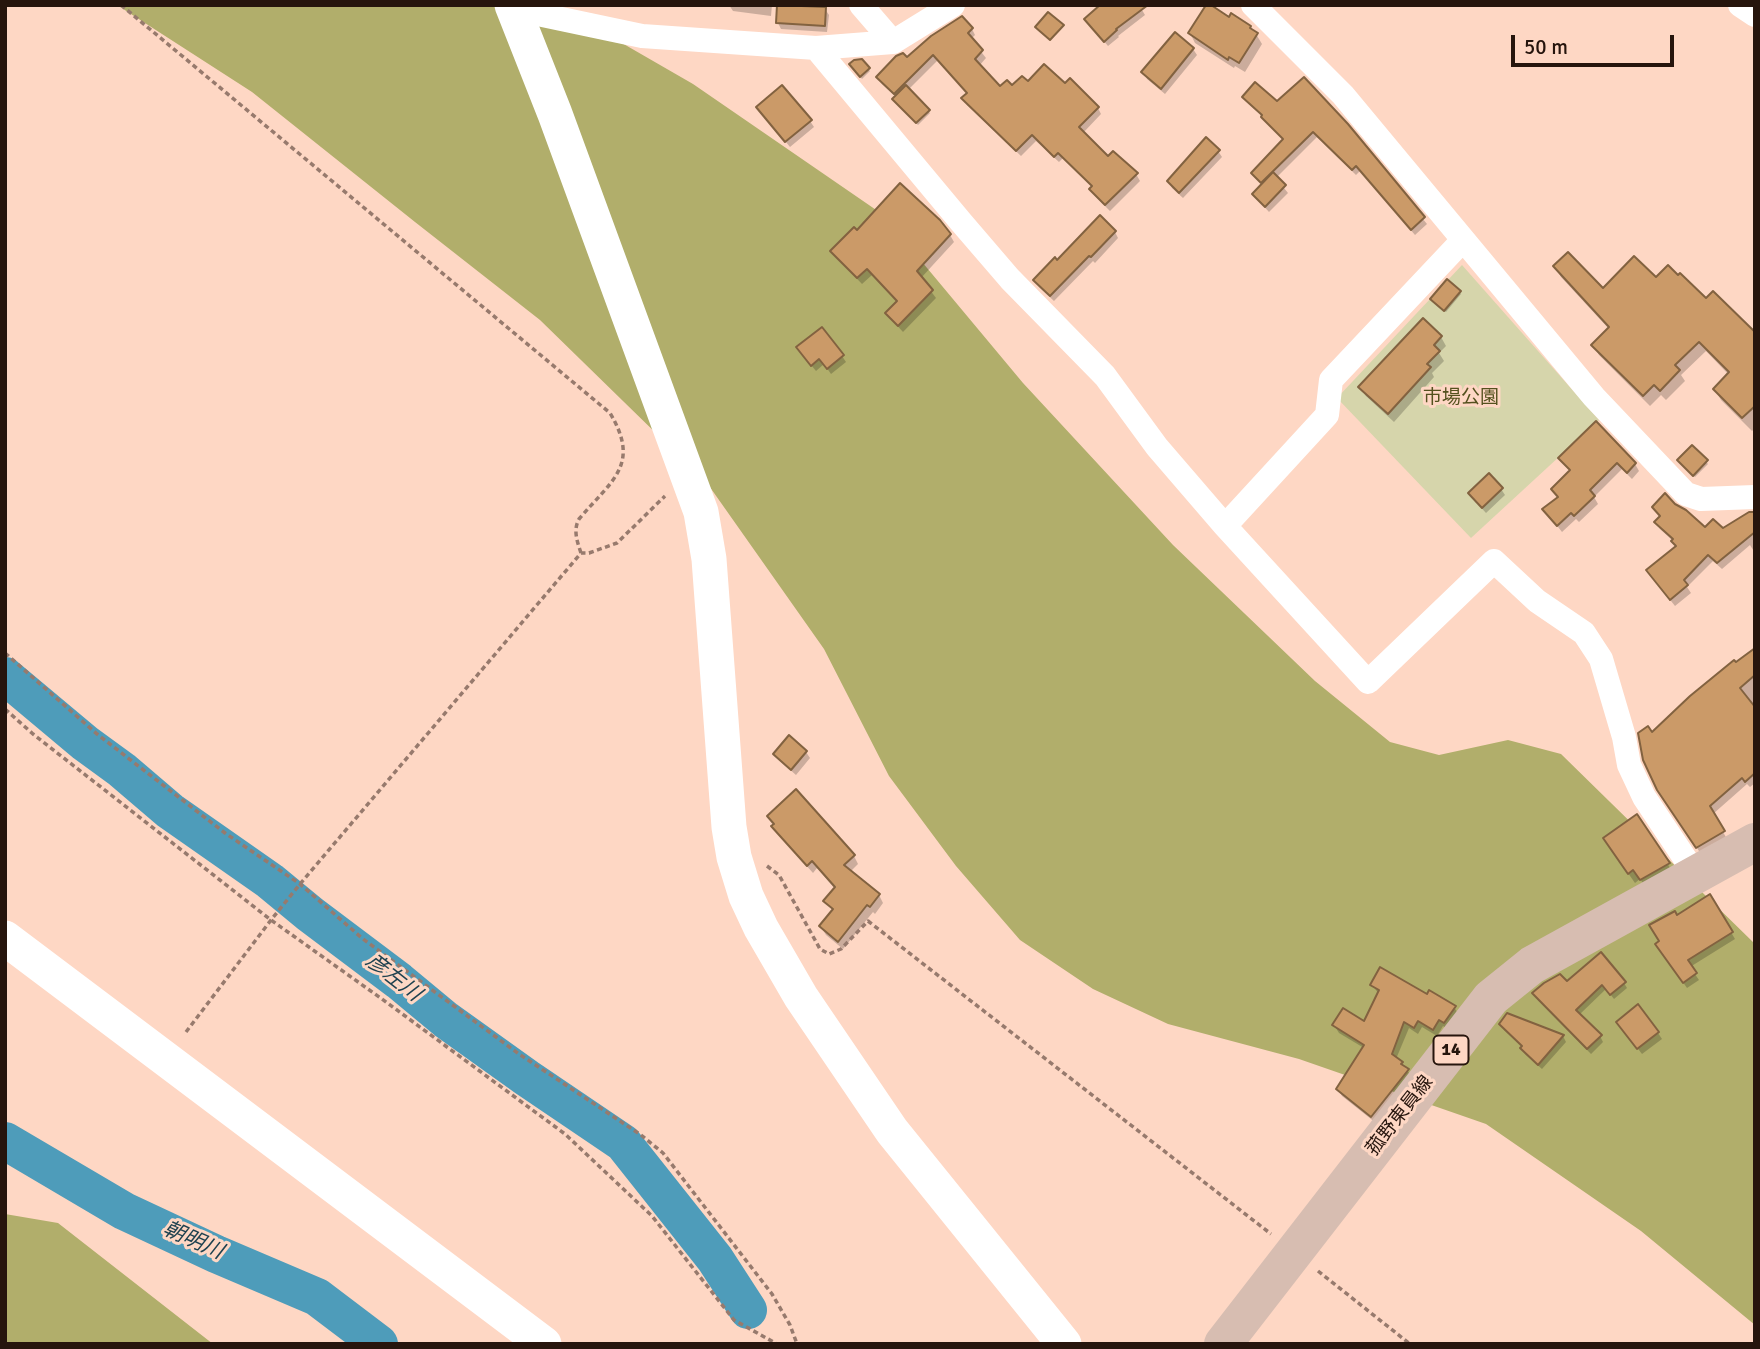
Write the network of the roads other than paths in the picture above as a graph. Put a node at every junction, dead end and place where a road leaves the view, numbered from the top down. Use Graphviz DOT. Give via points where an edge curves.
graph roads {
  1 [pos="861,5"];
  2 [pos="953,5"];
  3 [pos="1253,5"];
  4 [pos="1740,5"];
  5 [pos="513,7"];
  6 [pos="1755,15"];
  7 [pos="893,42"];
  8 [pos="817,48"];
  9 [pos="1463,240"];
  10 [pos="1755,498"];
  11 [pos="1225,526"];
  12 [pos="1755,842"];
  13 [pos="1696,874"];
  14 [pos="5,938"];
  15 [pos="544,1344"];
  16 [pos="1065,1344"];
  17 [pos="1223,1344"];
  1 -- 7 [label="street"];
  2 -- 7 [label="street"];
  3 -- 9 [label="street" via="1343,95"];
  4 -- 6 [label="street"];
  5 -- 8 [label="street" via="642,36"];
  5 -- 16 [label="street" via="701,512 709,559 729,827 746,896 801,997 891,1131"];
  7 -- 8 [label="street"];
  8 -- 11 [label="street" via="1010,279 1105,376 1157,447"];
  9 -- 10 [label="street" via="1594,397 1686,494 1701,499"];
  9 -- 11 [label="street" via="1331,380 1327,415"];
  11 -- 13 [label="street" via="1368,682 1494,561 1537,601 1584,633 1601,659 1629,765 1644,797"];
  12 -- 13 [label="main road, 菰野東員線 / 14"];
  13 -- 17 [label="main road, 菰野東員線 / 14" via="1532,965 1491,998"];
  14 -- 15 [label="street"];
}
